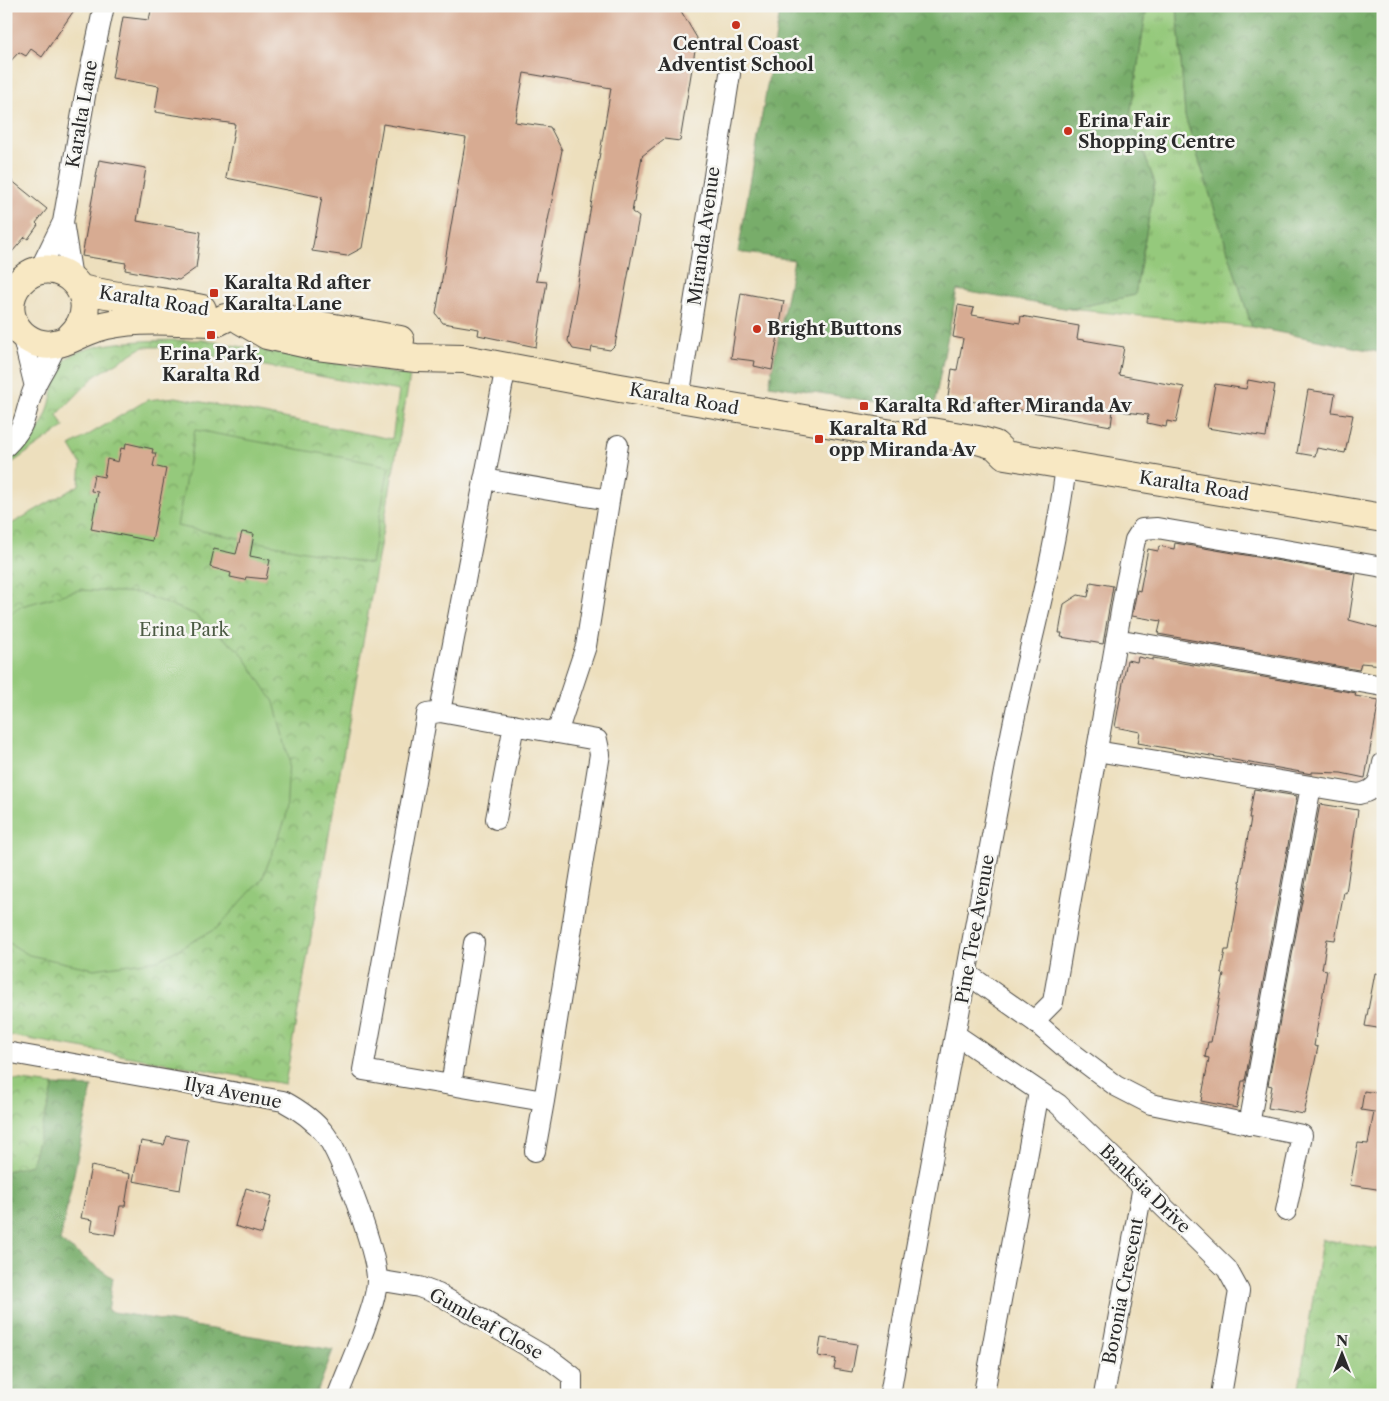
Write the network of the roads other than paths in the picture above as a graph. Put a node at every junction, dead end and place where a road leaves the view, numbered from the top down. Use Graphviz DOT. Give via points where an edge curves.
graph roads {
  1 [pos="104,6"];
  2 [pos="730,74"];
  3 [pos="64,222"];
  4 [pos="23,277"];
  5 [pos="76,283"];
  6 [pos="233,319"];
  7 [pos="14,326"];
  8 [pos="63,341"];
  9 [pos="506,366"];
  10 [pos="35,387"];
  11 [pos="679,398"];
  12 [pos="618,445"];
  13 [pos="6,446"];
  14 [pos="1066,466"];
  15 [pos="484,480"];
  16 [pos="609,500"];
  17 [pos="1383,518"];
  18 [pos="1383,568"];
  19 [pos="1116,639"];
  20 [pos="1383,686"];
  21 [pos="440,712"];
  22 [pos="514,725"];
  23 [pos="557,733"];
  24 [pos="1096,751"];
  25 [pos="1383,763"];
  26 [pos="1311,786"];
  27 [pos="496,819"];
  28 [pos="474,943"];
  29 [pos="966,973"];
  30 [pos="1034,1021"];
  31 [pos="956,1035"];
  32 [pos="6,1052"];
  33 [pos="451,1085"];
  34 [pos="1039,1092"];
  35 [pos="544,1101"];
  36 [pos="1249,1125"];
  37 [pos="535,1151"];
  38 [pos="1143,1186"];
  39 [pos="1286,1211"];
  40 [pos="377,1280"];
  41 [pos="894,1394"];
  42 [pos="338,1395"];
  43 [pos="572,1395"];
  44 [pos="982,1395"];
  45 [pos="1104,1395"];
  46 [pos="1221,1395"];
  1 -- 3 [label="street, Karalta Lane"];
  2 -- 11 [label="street, Miranda Avenue"];
  3 -- 4 [label="street, Karalta Lane"];
  3 -- 5 [label="street, Karalta Lane"];
  4 -- 5 [label="street, Karalta Road" via="62,272"];
  4 -- 7 [label="street" via="10,304"];
  5 -- 6 [label="street, Karalta Road" via="104,294 217,311"];
  5 -- 8 [label="street, Karalta Road" via="85,299 83,320"];
  6 -- 8 [label="street, Karalta Road" via="217,322 132,322 98,327"];
  6 -- 9 [label="street, Karalta Road" via="266,335 317,346 416,358 464,359"];
  7 -- 8 [label="street, Karalta Road" via="32,341 44,345"];
  7 -- 10 [label="street"];
  8 -- 10 [label="street"];
  9 -- 11 [label="street, Karalta Road"];
  9 -- 15 [label="street"];
  10 -- 13 [label="street" via="22,429"];
  11 -- 14 [label="street, Karalta Road" via="904,436 931,432 978,440 995,445 1005,455"];
  12 -- 16 [label="street"];
  14 -- 17 [label="street, Karalta Road"];
  14 -- 29 [label="street, Pine Tree Avenue" via="1054,545 1022,681"];
  15 -- 16 [label="street"];
  15 -- 21 [label="street"];
  16 -- 23 [label="street" via="586,646"];
  18 -- 19 [label="street" via="1157,528 1142,529 1135,540"];
  19 -- 20 [label="street"];
  19 -- 24 [label="street"];
  21 -- 22 [label="street"];
  21 -- 33 [label="street" via="427,714 363,1070"];
  22 -- 23 [label="street"];
  22 -- 27 [label="street"];
  23 -- 35 [label="street" via="597,740 600,754"];
  24 -- 26 [label="street"];
  24 -- 30 [label="street" via="1053,1002"];
  25 -- 26 [label="street" via="1379,783 1370,792 1359,794"];
  26 -- 36 [label="street"];
  28 -- 33 [label="street"];
  29 -- 30 [label="street"];
  29 -- 31 [label="street, Pine Tree Avenue"];
  30 -- 36 [label="street" via="1116,1086 1151,1104"];
  31 -- 34 [label="street, Banksia Drive"];
  31 -- 41 [label="street, Pine Tree Avenue"];
  32 -- 40 [label="street, Ilya Avenue" via="283,1101 290,1105 324,1132 337,1155 371,1249"];
  33 -- 35 [label="street"];
  34 -- 38 [label="street, Banksia Drive" via="1058,1104"];
  34 -- 44 [label="street"];
  35 -- 37 [label="street"];
  36 -- 39 [label="street" via="1302,1136"];
  38 -- 45 [label="street, Boronia Crescent"];
  38 -- 46 [label="street, Banksia Drive" via="1227,1269 1239,1291"];
  40 -- 42 [label="street, Ilya Avenue"];
  40 -- 43 [label="street, Gumleaf Close" via="419,1287 438,1294 551,1360 572,1376"];
}
